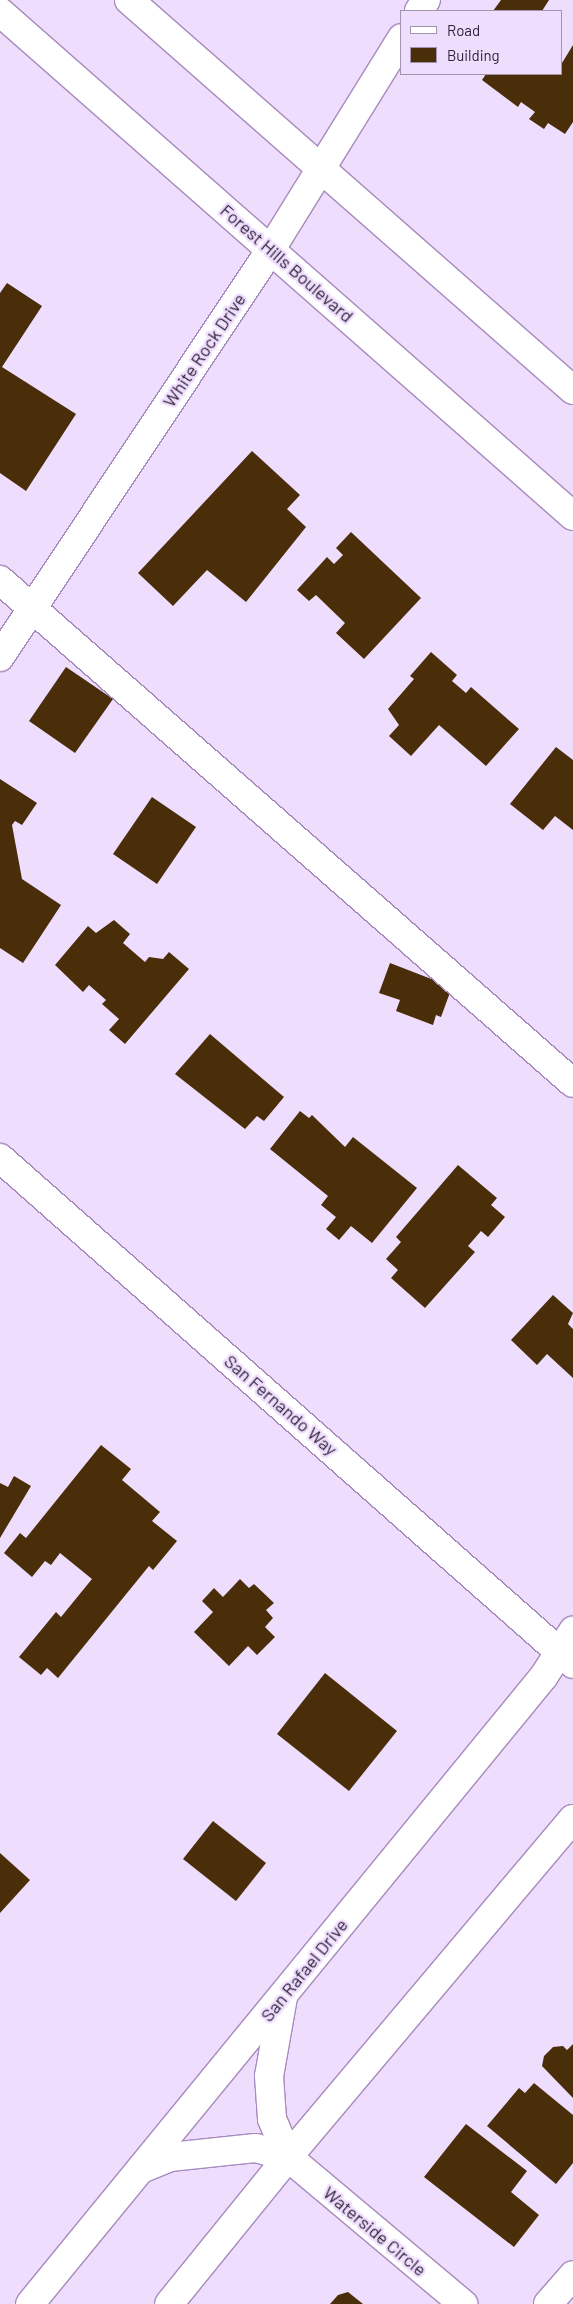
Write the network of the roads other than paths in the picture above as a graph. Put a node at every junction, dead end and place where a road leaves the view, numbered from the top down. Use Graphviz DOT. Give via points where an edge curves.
graph roads {
  1 [pos="129,0"];
  2 [pos="0,12"];
  3 [pos="400,41"];
  4 [pos="320,166"];
  5 [pos="271,249"];
  6 [pos="573,390"];
  7 [pos="573,516"];
  8 [pos="0,580"];
  9 [pos="32,608"];
  10 [pos="0,657"];
  11 [pos="573,1082"];
  12 [pos="0,1158"];
  13 [pos="569,1650"];
  14 [pos="571,1823"];
  15 [pos="283,1996"];
  16 [pos="288,2157"];
  17 [pos="140,2169"];
  18 [pos="573,2275"];
  19 [pos="30,2304"];
  20 [pos="169,2304"];
  21 [pos="463,2304"];
  22 [pos="548,2304"];
  1 -- 4 [label="street"];
  2 -- 5 [label="street, Forest Hills Boulevard"];
  3 -- 4 [label="street, White Rock Drive"];
  4 -- 5 [label="street, White Rock Drive"];
  4 -- 6 [label="street"];
  5 -- 7 [label="street, Forest Hills Boulevard"];
  5 -- 9 [label="street, White Rock Drive"];
  8 -- 9 [label="street"];
  9 -- 10 [label="street, White Rock Drive"];
  9 -- 11 [label="street"];
  12 -- 13 [label="street, San Fernando Way"];
  13 -- 15 [label="street, San Rafael Drive"];
  14 -- 16 [label="street"];
  15 -- 16 [label="street, Waterside Circle" via="269,2076 272,2119"];
  15 -- 17 [label="street, San Rafael Drive"];
  16 -- 17 [label="street, Waterside Circle" via="256,2148 170,2158"];
  16 -- 20 [label="street"];
  16 -- 21 [label="street, Waterside Circle"];
  17 -- 19 [label="street, San Rafael Drive"];
  18 -- 22 [label="street"];
}
